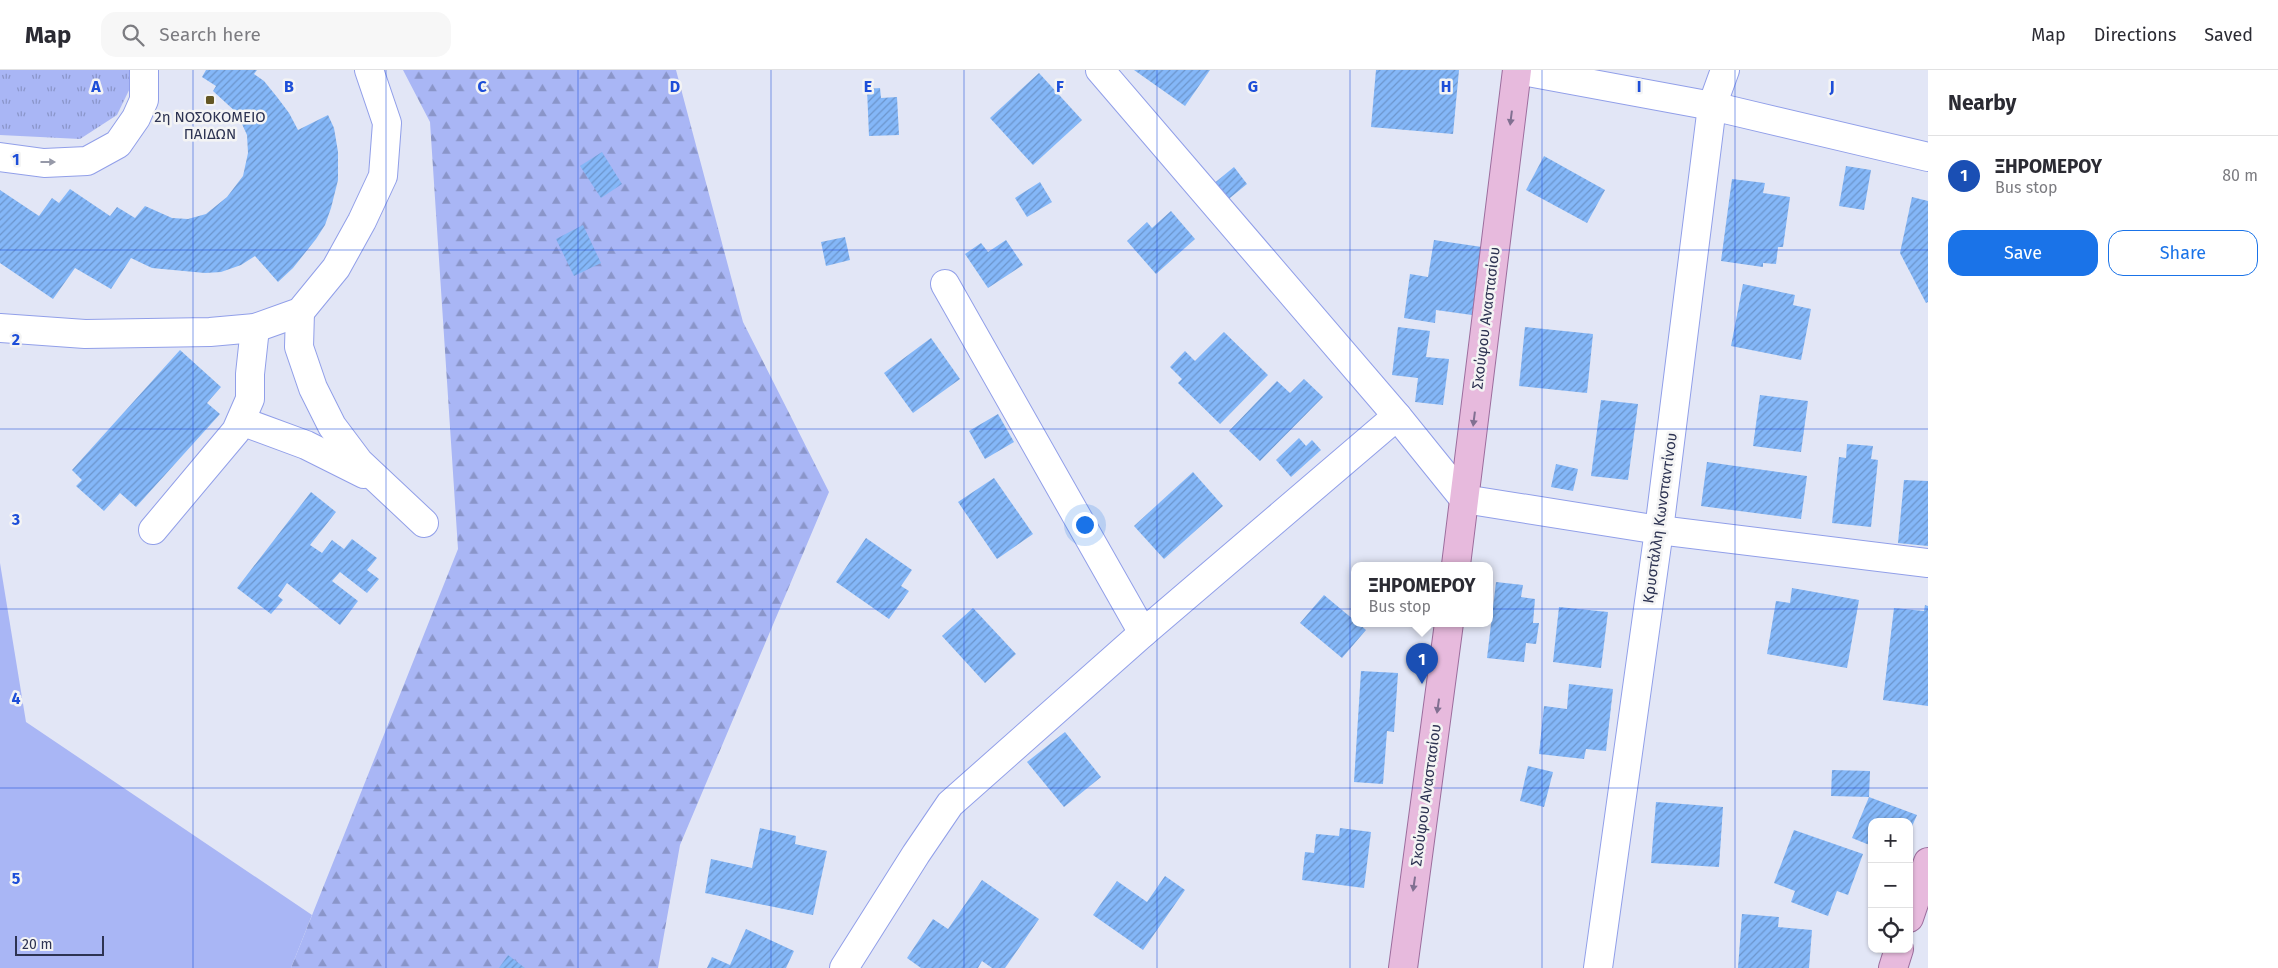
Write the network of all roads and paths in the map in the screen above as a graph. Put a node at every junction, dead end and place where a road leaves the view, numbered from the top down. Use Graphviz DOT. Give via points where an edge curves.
graph roads {
  1 [pos="144,70"];
  2 [pos="369,70"];
  3 [pos="1100,70"];
  4 [pos="1517,70"];
  5 [pos="1725,70"];
  6 [pos="1712,106"];
  7 [pos="1928,157"];
  8 [pos="0,158"];
  9 [pos="945,284"];
  10 [pos="300,312"];
  11 [pos="0,328"];
  12 [pos="255,328"];
  13 [pos="1397,416"];
  14 [pos="241,421"];
  15 [pos="379,481"];
  16 [pos="1464,499"];
  17 [pos="424,523"];
  18 [pos="153,530"];
  19 [pos="1659,530"];
  20 [pos="1456,562"];
  21 [pos="1928,563"];
  22 [pos="1448,627"];
  23 [pos="1143,633"];
  24 [pos="1928,862"];
  25 [pos="1912,908"];
  26 [pos="1898,953"];
  27 [pos="844,968"];
  28 [pos="1403,968"];
  29 [pos="1598,968"];
  30 [pos="1893,968"];
  8 -- 1 [label="street, one-way" via="44,163 87,161 118,144 144,100"];
  2 -- 10 [label="street" via="387,123 383,176 336,268"];
  3 -- 13 [label="street"];
  4 -- 6 [label="street"];
  4 -- 16 [label="main road, Σκούφου Αναστασίου, one-way"];
  5 -- 6 [label="street, Κρυστάλλη Κωνσταντίνου"];
  6 -- 7 [label="street"];
  6 -- 19 [label="street, Κρυστάλλη Κωνσταντίνου"];
  9 -- 23 [label="street"];
  10 -- 12 [label="street"];
  10 -- 15 [label="street" via="300,347 313,388 332,426 358,462"];
  11 -- 12 [label="street" via="85,334 161,334"];
  12 -- 14 [label="street" via="250,399"];
  13 -- 16 [label="street"];
  13 -- 23 [label="street"];
  14 -- 15 [label="street" via="306,445"];
  14 -- 18 [label="street"];
  15 -- 17 [label="street"];
  16 -- 19 [label="street"];
  16 -- 20 [label="main road, Σκούφου Αναστασίου"];
  19 -- 21 [label="street"];
  19 -- 29 [label="street, Κρυστάλλη Κωνσταντίνου"];
  22 -- 28 [label="main road, Σκούφου Αναστασίου, one-way"];
  23 -- 27 [label="street" via="950,804"];
  24 -- 25 [label="main road"];
  26 -- 30 [label="main road"];
}
